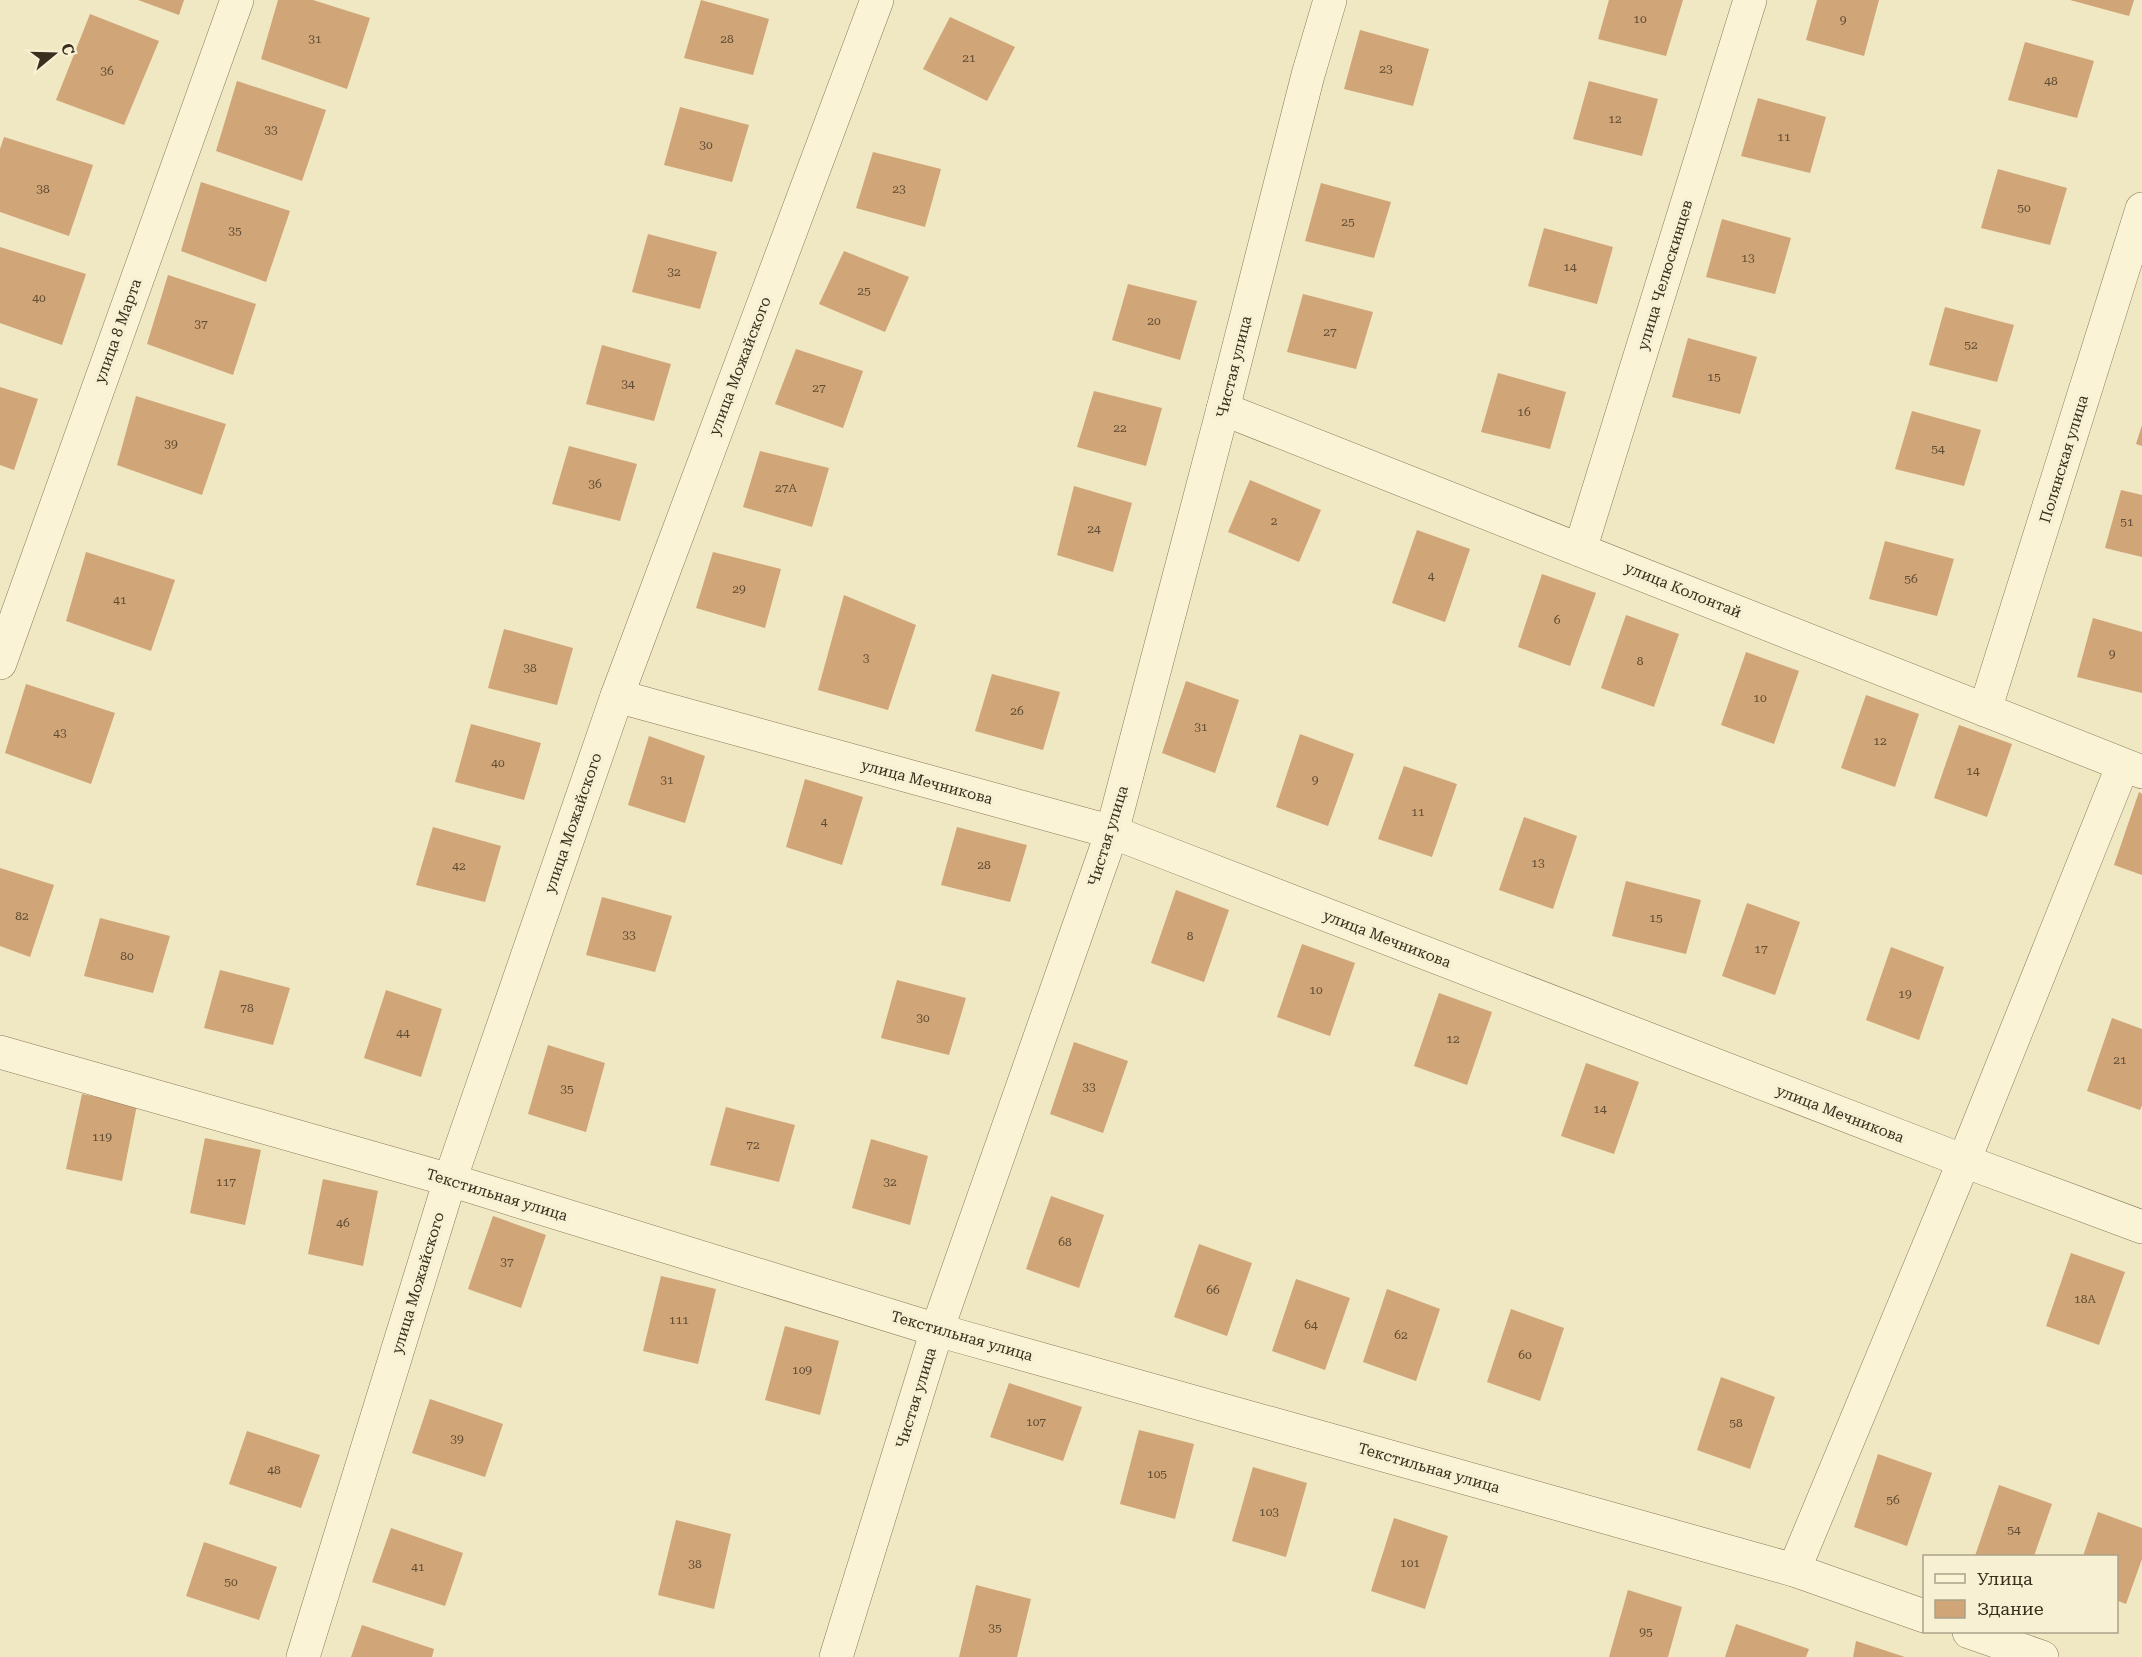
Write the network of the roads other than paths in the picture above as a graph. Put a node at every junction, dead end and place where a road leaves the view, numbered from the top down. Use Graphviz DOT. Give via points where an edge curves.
graph roads {
  1 [pos="237,0"];
  2 [pos="877,0"];
  3 [pos="1329,0"];
  4 [pos="1750,0"];
  5 [pos="2142,209"];
  6 [pos="1223,409"];
  7 [pos="1580,550"];
  8 [pos="0,663"];
  9 [pos="616,696"];
  10 [pos="1985,710"];
  11 [pos="2133,768"];
  12 [pos="1112,832"];
  13 [pos="0,1052"];
  14 [pos="1964,1161"];
  15 [pos="450,1180"];
  16 [pos="2142,1227"];
  17 [pos="938,1330"];
  18 [pos="1794,1570"];
  19 [pos="1923,1616"];
  20 [pos="1972,1633"];
  21 [pos="303,1657"];
  22 [pos="836,1657"];
  23 [pos="2042,1657"];
  1 -- 8 [label="street, улица 8 Марта"];
  2 -- 9 [label="street, улица Можайского"];
  3 -- 6 [label="street, Чистая улица"];
  4 -- 7 [label="street, улица Челюскинцев"];
  5 -- 10 [label="street, Полянская улица"];
  6 -- 7 [label="street, улица Колонтай"];
  6 -- 12 [label="street, Чистая улица"];
  7 -- 10 [label="street, улица Колонтай"];
  9 -- 12 [label="street, улица Мечникова"];
  9 -- 15 [label="street, улица Можайского"];
  10 -- 11 [label="street, улица Колонтай"];
  11 -- 14 [label="street"];
  12 -- 14 [label="street, улица Мечникова"];
  12 -- 17 [label="street, Чистая улица"];
  13 -- 15 [label="street, Текстильная улица"];
  14 -- 16 [label="street, улица Мечникова"];
  14 -- 18 [label="street"];
  15 -- 17 [label="street, Текстильная улица"];
  15 -- 21 [label="street, улица Можайского"];
  17 -- 18 [label="street, Текстильная улица"];
  17 -- 22 [label="street, Чистая улица"];
  18 -- 19 [label="street, Текстильная улица"];
  20 -- 23 [label="street"];
}
